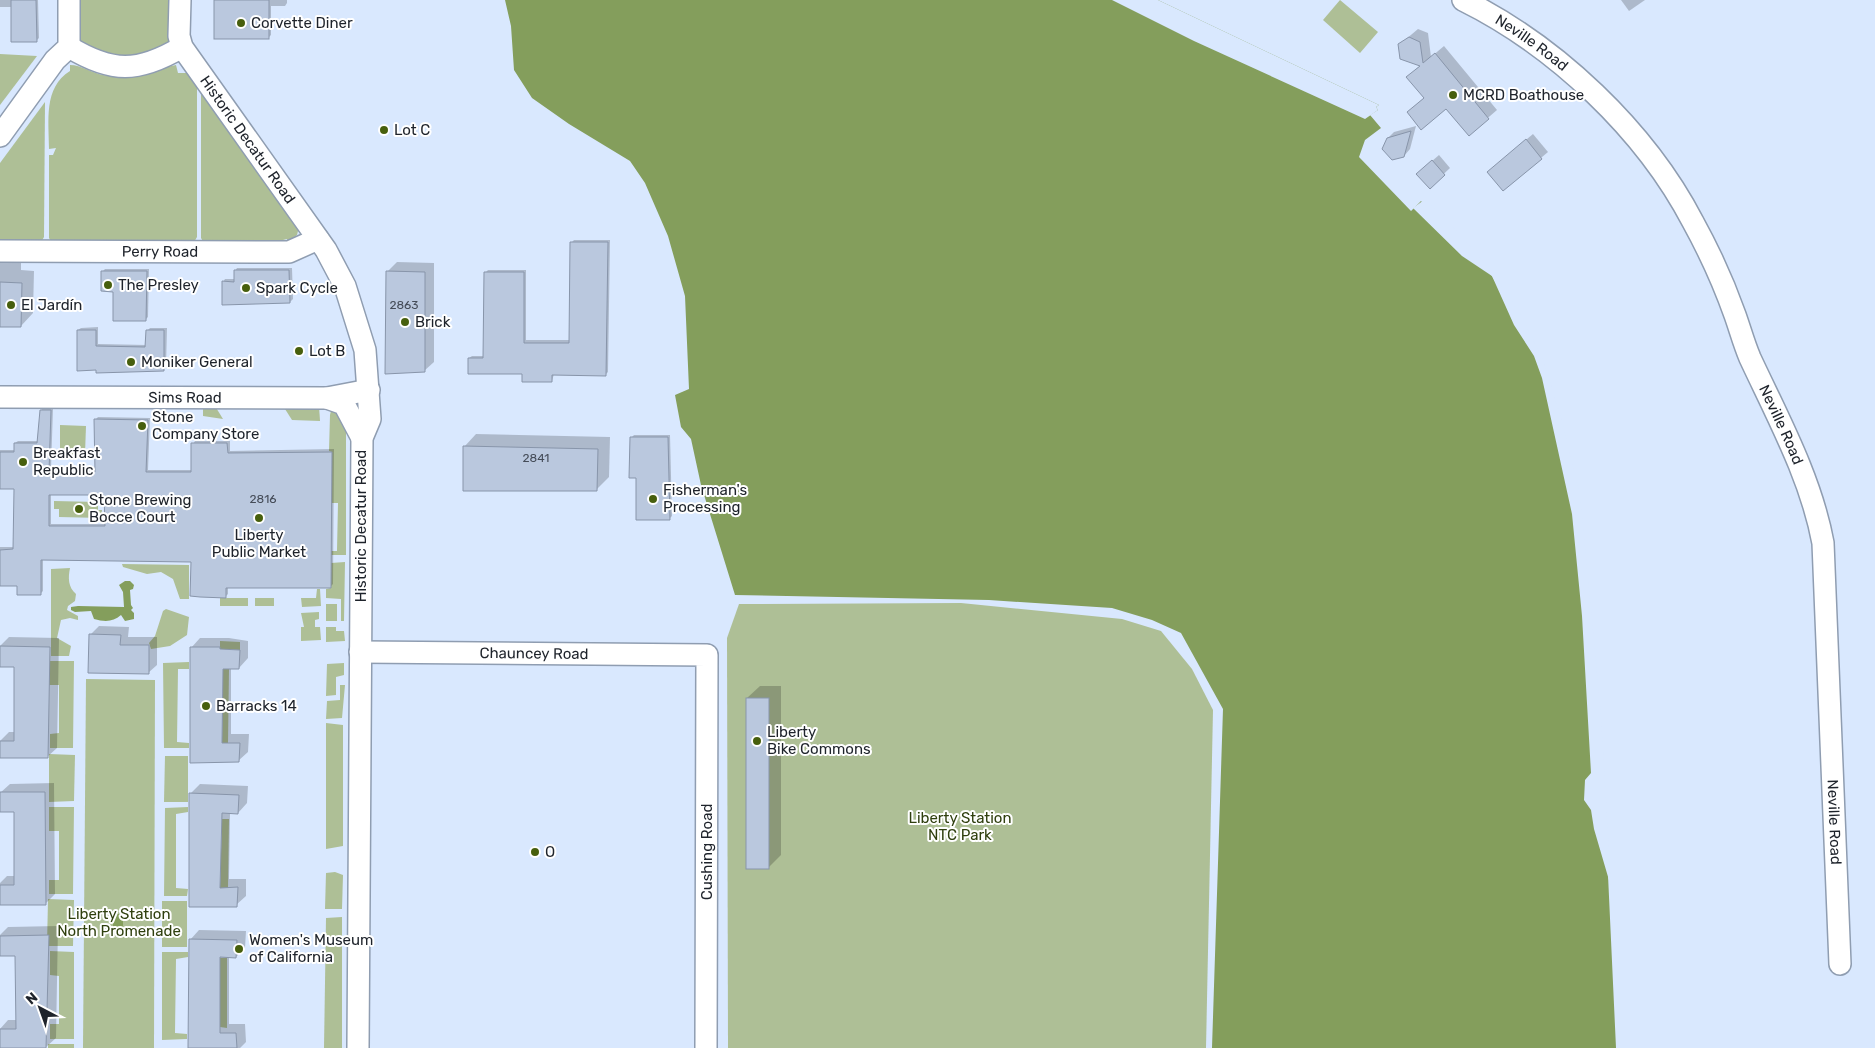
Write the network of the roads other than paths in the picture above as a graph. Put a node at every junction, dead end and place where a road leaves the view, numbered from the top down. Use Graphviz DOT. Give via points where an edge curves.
graph roads {
  1 [pos="69,0"];
  2 [pos="180,0"];
  3 [pos="1463,0"];
  4 [pos="69,47"];
  5 [pos="182,47"];
  6 [pos="0,136"];
  7 [pos="318,238"];
  8 [pos="0,251"];
  9 [pos="369,390"];
  10 [pos="0,397"];
  11 [pos="328,398"];
  12 [pos="362,438"];
  13 [pos="360,652"];
  14 [pos="707,655"];
  15 [pos="1840,964"];
  16 [pos="358,1048"];
  17 [pos="706,1048"];
  1 -- 4 [label="street"];
  2 -- 5 [label="street, Historic Decatur Road" via="179,36"];
  3 -- 15 [label="street, Neville Road" via="1537,47 1591,90 1629,128 1668,177 1718,275 1745,346 1818,512 1823,543"];
  4 -- 5 [label="street" via="89,59 117,67 159,61"];
  4 -- 6 [label="street" via="55,60"];
  5 -- 7 [label="street, Historic Decatur Road"];
  7 -- 8 [label="street, Perry Road" via="289,252"];
  7 -- 9 [label="street, Historic Decatur Road" via="345,286 365,350"];
  9 -- 11 [label="street, Sims Road"];
  9 -- 12 [label="street, Historic Decatur Road" via="370,418"];
  10 -- 11 [label="street, Sims Road"];
  11 -- 12 [label="street" via="344,404"];
  12 -- 13 [label="street, Historic Decatur Road"];
  13 -- 14 [label="street, Chauncey Road"];
  13 -- 16 [label="street, Historic Decatur Road"];
  14 -- 17 [label="street, Cushing Road"];
}
